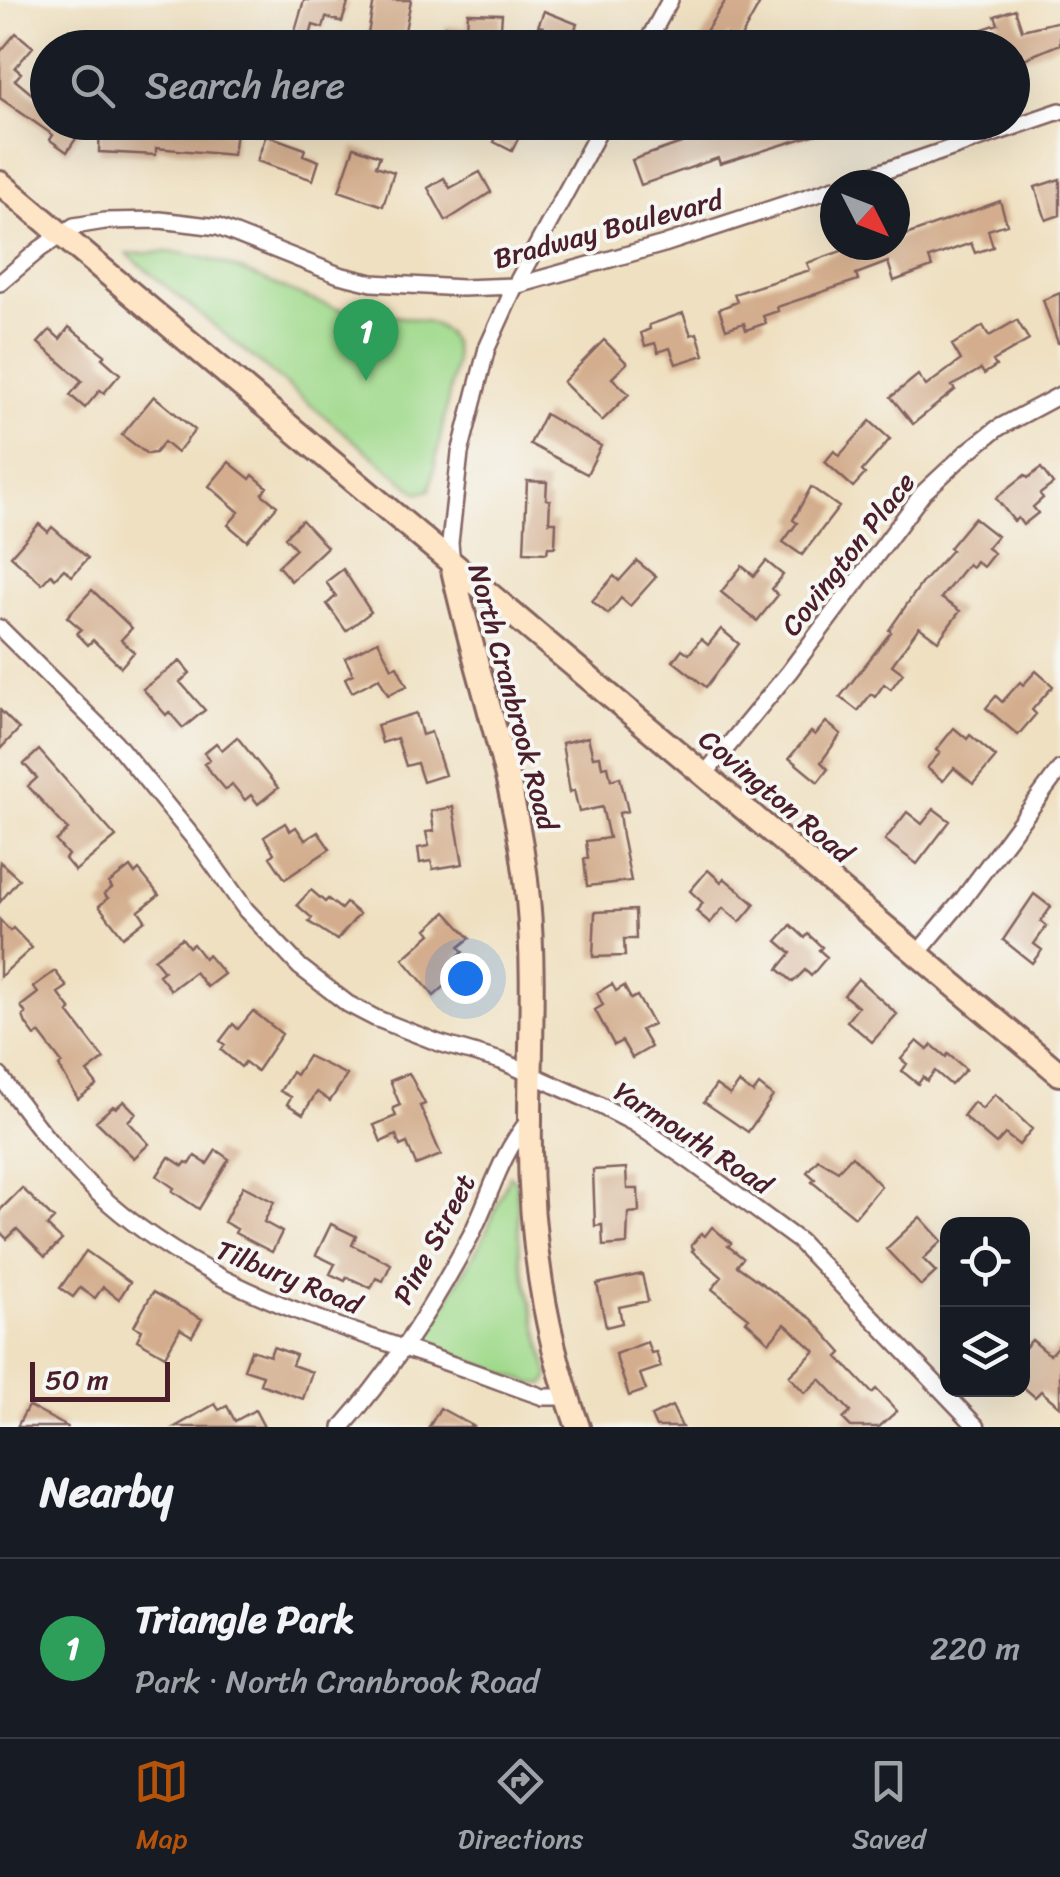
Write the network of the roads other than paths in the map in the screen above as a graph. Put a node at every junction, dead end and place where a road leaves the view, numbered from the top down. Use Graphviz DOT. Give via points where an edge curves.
graph roads {
  1 [pos="670,0"];
  2 [pos="654,30"];
  3 [pos="1060,111"];
  4 [pos="1030,121"];
  5 [pos="594,140"];
  6 [pos="975,140"];
  7 [pos="887,170"];
  8 [pos="0,183"];
  9 [pos="820,193"];
  10 [pos="60,234"];
  11 [pos="0,284"];
  12 [pos="515,286"];
  13 [pos="1060,395"];
  14 [pos="452,565"];
  15 [pos="0,628"];
  16 [pos="1060,769"];
  17 [pos="704,775"];
  18 [pos="917,954"];
  19 [pos="531,1074"];
  20 [pos="1060,1074"];
  21 [pos="0,1076"];
  22 [pos="530,1120"];
  23 [pos="403,1348"];
  24 [pos="567,1397"];
  25 [pos="342,1427"];
  26 [pos="578,1427"];
  27 [pos="977,1427"];
  1 -- 2 [label="street"];
  3 -- 4 [label="street"];
  5 -- 12 [label="street"];
  6 -- 7 [label="street"];
  8 -- 10 [label="street, North Cranbrook Road"];
  9 -- 12 [label="street, Bradway Boulevard"];
  10 -- 11 [label="street, Bradway Boulevard"];
  10 -- 12 [label="street, Bradway Boulevard" via="89,223 188,222 248,236 372,283"];
  10 -- 14 [label="street, North Cranbrook Road"];
  12 -- 14 [label="street" via="488,348 460,453"];
  13 -- 17 [label="street, Covington Place" via="998,428 923,494"];
  14 -- 17 [label="street, Covington Road"];
  14 -- 19 [label="street, North Cranbrook Road" via="520,842 533,970"];
  15 -- 19 [label="street, Yarmouth Road" via="115,742 246,910 300,967 375,1018"];
  16 -- 18 [label="street"];
  17 -- 18 [label="street, Covington Road"];
  18 -- 20 [label="street, Covington Road"];
  19 -- 22 [label="street, North Cranbrook Road"];
  19 -- 27 [label="street, Yarmouth Road" via="634,1123 798,1241"];
  21 -- 23 [label="street, Tilbury Road" via="81,1177 164,1245 248,1293"];
  22 -- 23 [label="street, Pine Street" via="509,1144 458,1259"];
  22 -- 24 [label="street, North Cranbrook Road" via="536,1253"];
  23 -- 24 [label="street, Tilbury Road" via="543,1397"];
  23 -- 25 [label="street, Pine Street"];
  24 -- 26 [label="street, North Cranbrook Road"];
}
